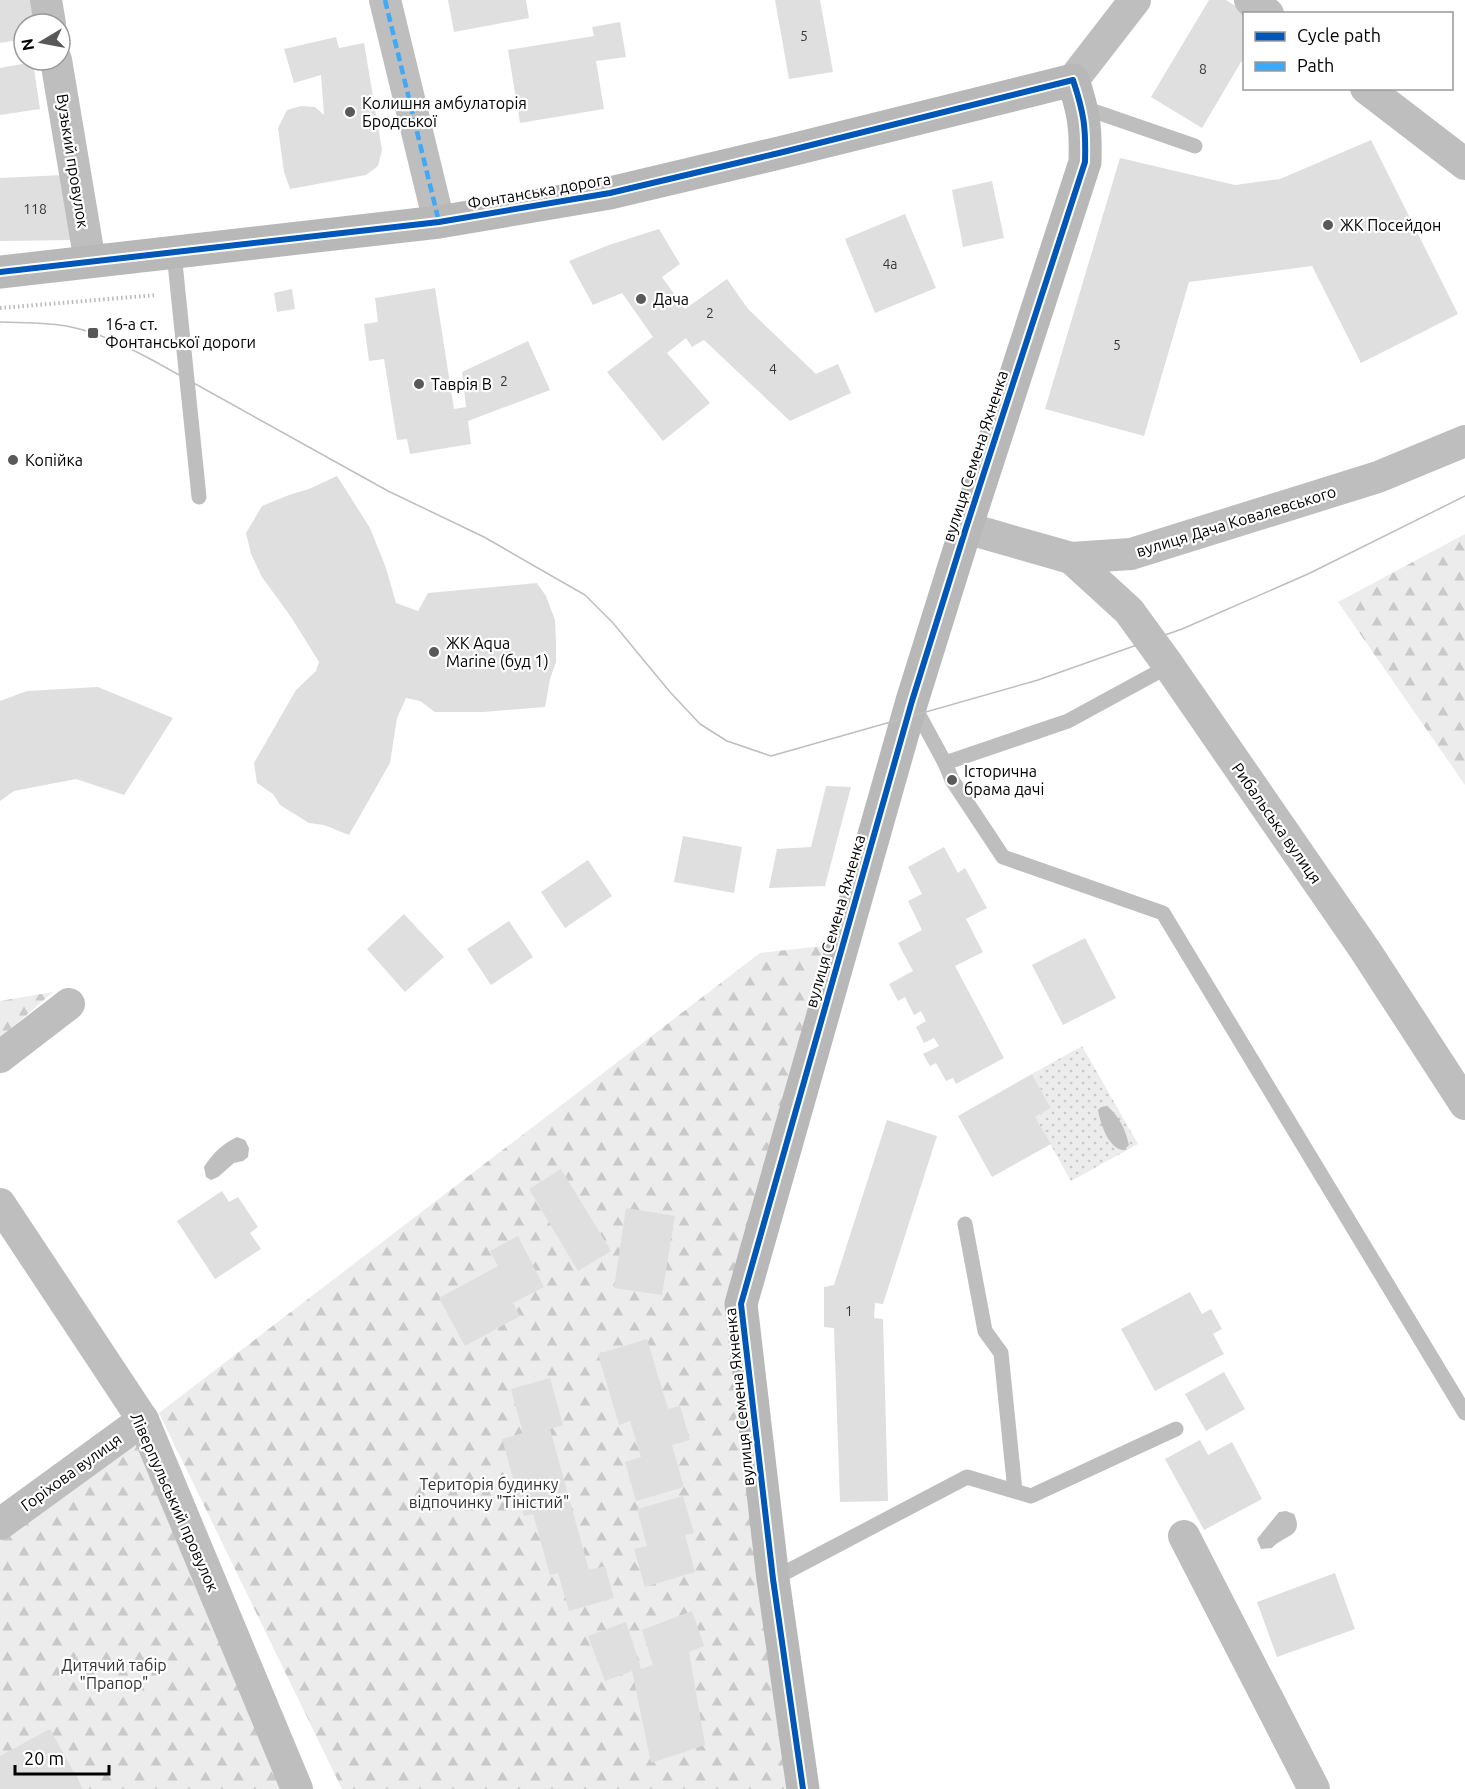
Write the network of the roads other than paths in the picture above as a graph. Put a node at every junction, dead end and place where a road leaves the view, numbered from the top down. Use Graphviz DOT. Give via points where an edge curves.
graph roads {
  1 [pos="385,0"];
  2 [pos="1136,0"];
  3 [pos="1250,0"];
  4 [pos="1265,12"];
  5 [pos="58,72"];
  6 [pos="1369,90"];
  7 [pos="1078,94"];
  8 [pos="1196,146"];
  9 [pos="1465,164"];
  10 [pos="439,222"];
  11 [pos="174,253"];
  12 [pos="90,262"];
  13 [pos="0,272"];
  14 [pos="1465,441"];
  15 [pos="199,497"];
  16 [pos="966,528"];
  17 [pos="1071,558"];
  18 [pos="1169,666"];
  19 [pos="912,701"];
  20 [pos="945,763"];
  21 [pos="69,1004"];
  22 [pos="0,1057"];
  23 [pos="1465,1104"];
  24 [pos="0,1204"];
  25 [pos="965,1224"];
  26 [pos="1465,1413"];
  27 [pos="143,1420"];
  28 [pos="1176,1429"];
  29 [pos="1015,1491"];
  30 [pos="0,1524"];
  31 [pos="1184,1536"];
  32 [pos="773,1579"];
  33 [pos="297,1789"];
  34 [pos="803,1789"];
  35 [pos="1314,1789"];
  1 -- 10 [label="street"];
  2 -- 7 [label="street"];
  3 -- 4 [label="street"];
  5 -- 12 [label="street, Вузький провулок"];
  6 -- 9 [label="street"];
  7 -- 8 [label="lane"];
  7 -- 10 [label="street, Фонтанська дорога" via="778,153 610,193"];
  7 -- 16 [label="street, вулиця Семена Яхненка" via="1086,130 1085,162"];
  10 -- 11 [label="street, Фонтанська дорога"];
  11 -- 12 [label="street, Фонтанська дорога"];
  11 -- 15 [label="lane"];
  12 -- 13 [label="street, Фонтанська дорога"];
  14 -- 17 [label="street, вулиця Дача Ковалевського" via="1378,477 1131,554"];
  16 -- 17 [label="street, вулиця Дача Ковалевського"];
  16 -- 19 [label="street, вулиця Семена Яхненка"];
  17 -- 18 [label="street, Рибальська вулиця" via="1129,611"];
  18 -- 20 [label="lane" via="1068,721"];
  18 -- 23 [label="street, Рибальська вулиця" via="1365,950"];
  19 -- 20 [label="lane"];
  19 -- 32 [label="street, вулиця Семена Яхненка" via="741,1304"];
  20 -- 26 [label="lane" via="1003,857 1164,914"];
  21 -- 22 [label="street"];
  24 -- 27 [label="street, Ліверпульський провулок"];
  25 -- 29 [label="lane" via="985,1331 1001,1353"];
  27 -- 30 [label="street, Горіхова вулиця"];
  27 -- 33 [label="street, Ліверпульський провулок"];
  28 -- 29 [label="lane" via="1031,1496"];
  29 -- 32 [label="lane" via="967,1477"];
  31 -- 35 [label="street"];
  32 -- 34 [label="street, вулиця Семена Яхненка"];
}
